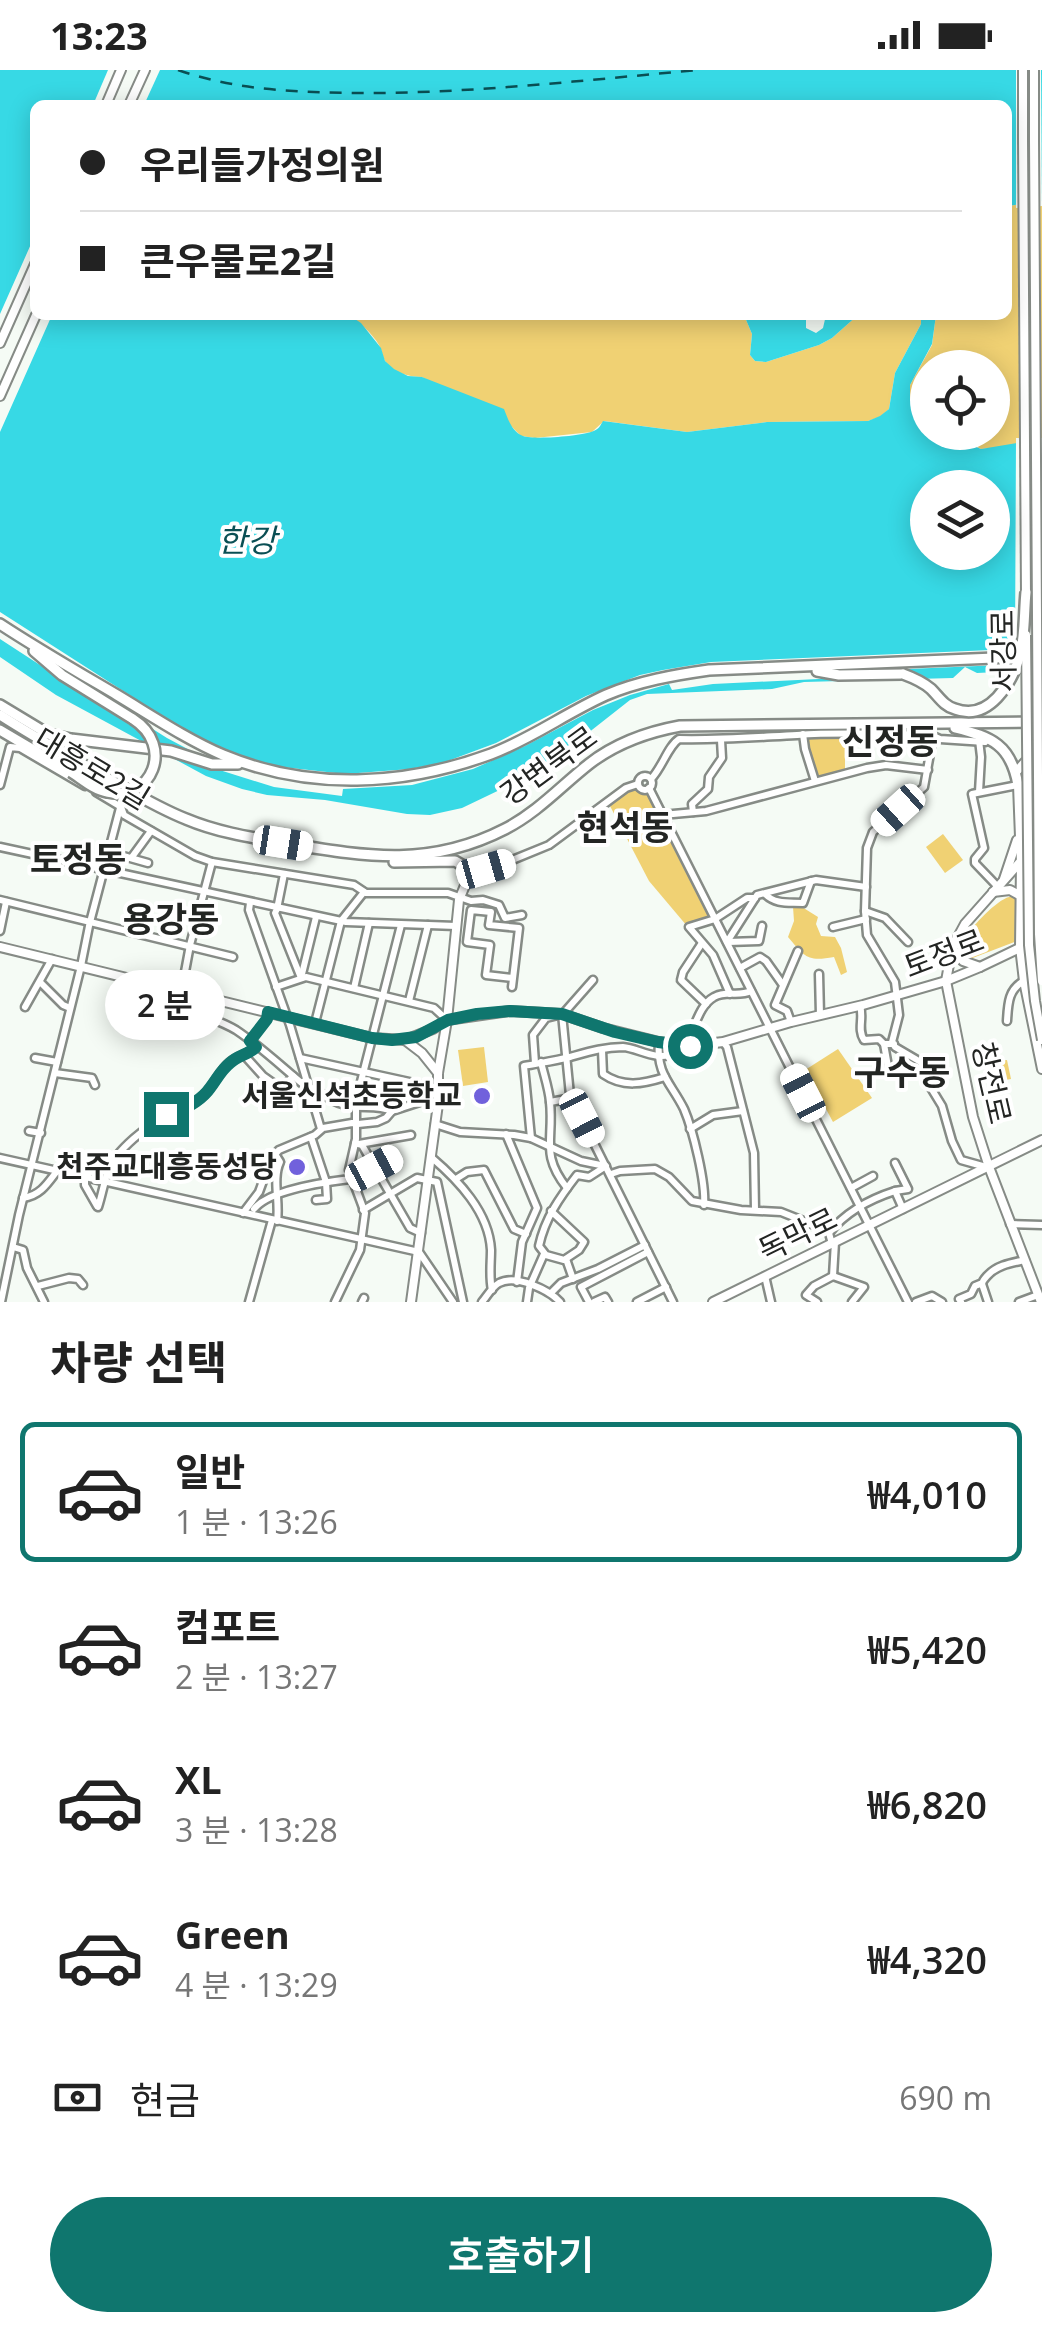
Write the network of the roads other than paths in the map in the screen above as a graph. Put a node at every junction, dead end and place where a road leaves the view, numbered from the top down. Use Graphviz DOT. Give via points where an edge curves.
graph roads {
  1 [pos="122,70"];
  2 [pos="145,70"];
  3 [pos="1023,70"];
  4 [pos="1034,70"];
  5 [pos="108,100"];
  6 [pos="131,100"];
  7 [pos="30,275"];
  8 [pos="34,320"];
  9 [pos="0,343"];
  10 [pos="0,396"];
  11 [pos="1031,592"];
  12 [pos="1042,623"];
  13 [pos="0,624"];
  14 [pos="13,633"];
  15 [pos="1042,656"];
  16 [pos="797,668"];
  17 [pos="0,705"];
  18 [pos="0,715"];
  19 [pos="1039,722"];
  20 [pos="943,724"];
  21 [pos="3,727"];
  22 [pos="22,730"];
  23 [pos="803,734"];
  24 [pos="934,737"];
  25 [pos="721,740"];
  26 [pos="978,740"];
  27 [pos="1010,759"];
  28 [pos="246,764"];
  29 [pos="1042,766"];
  30 [pos="928,770"];
  31 [pos="1016,772"];
  32 [pos="650,779"];
  33 [pos="815,781"];
  34 [pos="0,784"];
  35 [pos="638,784"];
  36 [pos="1018,785"];
  37 [pos="649,788"];
  38 [pos="979,792"];
  39 [pos="121,806"];
  40 [pos="694,812"];
  41 [pos="662,815"];
  42 [pos="151,830"];
  43 [pos="1042,832"];
  44 [pos="1019,836"];
  45 [pos="0,848"];
  46 [pos="109,852"];
  47 [pos="132,857"];
  48 [pos="383,857"];
  49 [pos="212,862"];
  50 [pos="148,863"];
  51 [pos="1021,863"];
  52 [pos="104,871"];
  53 [pos="284,874"];
  54 [pos="468,878"];
  55 [pos="811,882"];
  56 [pos="866,887"];
  57 [pos="998,887"];
  58 [pos="364,892"];
  59 [pos="204,893"];
  60 [pos="765,893"];
  61 [pos="1021,896"];
  62 [pos="460,897"];
  63 [pos="755,898"];
  64 [pos="3,901"];
  65 [pos="250,903"];
  66 [pos="730,908"];
  67 [pos="277,909"];
  68 [pos="522,915"];
  69 [pos="866,915"];
  70 [pos="744,916"];
  71 [pos="316,917"];
  72 [pos="715,919"];
  73 [pos="90,922"];
  74 [pos="341,922"];
  75 [pos="369,923"];
  76 [pos="400,924"];
  77 [pos="428,925"];
  78 [pos="456,926"];
  79 [pos="762,926"];
  80 [pos="832,928"];
  81 [pos="0,931"];
  82 [pos="1042,937"];
  83 [pos="727,942"];
  84 [pos="908,942"];
  85 [pos="702,943"];
  86 [pos="190,945"];
  87 [pos="0,947"];
  88 [pos="952,948"];
  89 [pos="1020,948"];
  90 [pos="798,950"];
  91 [pos="233,956"];
  92 [pos="52,960"];
  93 [pos="81,966"];
  94 [pos="980,967"];
  95 [pos="740,968"];
  96 [pos="819,974"];
  97 [pos="301,978"];
  98 [pos="513,978"];
  99 [pos="594,980"];
  100 [pos="946,980"];
  101 [pos="1024,981"];
  102 [pos="40,982"];
  103 [pos="325,982"];
  104 [pos="1042,982"];
  105 [pos="783,985"];
  106 [pos="512,987"];
  107 [pos="276,988"];
  108 [pos="354,988"];
  109 [pos="180,991"];
  110 [pos="751,991"];
  111 [pos="730,994"];
  112 [pos="383,996"];
  113 [pos="896,996"];
  114 [pos="408,1002"];
  115 [pos="706,1004"];
  116 [pos="860,1006"];
  117 [pos="25,1007"];
  118 [pos="70,1008"];
  119 [pos="268,1012"];
  120 [pos="563,1014"];
  121 [pos="820,1015"];
  122 [pos="286,1016"];
  123 [pos="448,1020"];
  124 [pos="1007,1021"];
  125 [pos="791,1022"];
  126 [pos="315,1023"];
  127 [pos="770,1028"];
  128 [pos="615,1032"];
  129 [pos="372,1038"];
  130 [pos="405,1040"];
  131 [pos="1042,1040"];
  132 [pos="658,1042"];
  133 [pos="724,1042"];
  134 [pos="253,1044"];
  135 [pos="884,1044"];
  136 [pos="894,1044"];
  137 [pos="684,1045"];
  138 [pos="626,1046"];
  139 [pos="602,1050"];
  140 [pos="245,1056"];
  141 [pos="658,1056"];
  142 [pos="566,1057"];
  143 [pos="35,1058"];
  144 [pos="300,1058"];
  145 [pos="57,1062"];
  146 [pos="538,1063"];
  147 [pos="1042,1069"];
  148 [pos="364,1072"];
  149 [pos="889,1072"];
  150 [pos="55,1073"];
  151 [pos="438,1073"];
  152 [pos="293,1076"];
  153 [pos="665,1077"];
  154 [pos="95,1085"];
  155 [pos="308,1086"];
  156 [pos="438,1089"];
  157 [pos="572,1098"];
  158 [pos="550,1102"];
  159 [pos="356,1106"];
  160 [pos="392,1111"];
  161 [pos="743,1111"];
  162 [pos="355,1124"];
  163 [pos="435,1124"];
  164 [pos="320,1129"];
  165 [pos="690,1129"];
  166 [pos="29,1131"];
  167 [pos="40,1133"];
  168 [pos="506,1134"];
  169 [pos="411,1135"];
  170 [pos="311,1137"];
  171 [pos="532,1138"];
  172 [pos="1042,1140"];
  173 [pos="117,1142"];
  174 [pos="357,1144"];
  175 [pos="549,1146"];
  176 [pos="125,1148"];
  177 [pos="275,1154"];
  178 [pos="396,1157"];
  179 [pos="430,1157"];
  180 [pos="0,1158"];
  181 [pos="895,1163"];
  182 [pos="31,1165"];
  183 [pos="109,1166"];
  184 [pos="606,1166"];
  185 [pos="988,1167"];
  186 [pos="374,1168"];
  187 [pos="58,1171"];
  188 [pos="610,1174"];
  189 [pos="874,1176"];
  190 [pos="84,1177"];
  191 [pos="350,1178"];
  192 [pos="427,1179"];
  193 [pos="456,1179"];
  194 [pos="106,1182"];
  195 [pos="326,1184"];
  196 [pos="568,1188"];
  197 [pos="850,1188"];
  198 [pos="891,1192"];
  199 [pos="278,1193"];
  200 [pos="389,1194"];
  201 [pos="23,1198"];
  202 [pos="316,1200"];
  203 [pos="704,1205"];
  204 [pos="860,1206"];
  205 [pos="254,1208"];
  206 [pos="903,1209"];
  207 [pos="364,1210"];
  208 [pos="551,1210"];
  209 [pos="755,1210"];
  210 [pos="243,1213"];
  211 [pos="275,1221"];
  212 [pos="1010,1224"];
  213 [pos="870,1225"];
  214 [pos="1042,1225"];
  215 [pos="421,1233"];
  216 [pos="829,1233"];
  217 [pos="526,1234"];
  218 [pos="360,1240"];
  219 [pos="833,1243"];
  220 [pos="13,1247"];
  221 [pos="647,1249"];
  222 [pos="419,1252"];
  223 [pos="544,1254"];
  224 [pos="566,1259"];
  225 [pos="1024,1260"];
  226 [pos="83,1269"];
  227 [pos="765,1276"];
  228 [pos="833,1276"];
  229 [pos="573,1279"];
  230 [pos="517,1282"];
  231 [pos="530,1284"];
  232 [pos="982,1284"];
  233 [pos="38,1286"];
  234 [pos="666,1287"];
  235 [pos="492,1290"];
  236 [pos="551,1292"];
  237 [pos="1039,1299"];
  238 [pos="958,1301"];
  239 [pos="0,1302"];
  240 [pos="44,1302"];
  241 [pos="249,1302"];
  242 [pos="334,1302"];
  243 [pos="411,1302"];
  244 [pos="453,1302"];
  245 [pos="463,1302"];
  246 [pos="482,1302"];
  247 [pos="526,1302"];
  248 [pos="560,1302"];
  249 [pos="591,1302"];
  250 [pos="608,1302"];
  251 [pos="638,1302"];
  252 [pos="673,1302"];
  253 [pos="713,1302"];
  254 [pos="772,1302"];
  255 [pos="817,1302"];
  256 [pos="852,1302"];
  257 [pos="908,1302"];
  258 [pos="916,1302"];
  259 [pos="942,1302"];
  260 [pos="988,1302"];
  261 [pos="1019,1302"];
  1 -- 5 [label="main road"];
  2 -- 6 [label="main road"];
  3 -- 11 [label="main road, 서강로, bridge"];
  4 -- 11 [label="main road, 서강로, bridge"];
  7 -- 9 [label="main road"];
  8 -- 10 [label="main road"];
  11 -- 12 [label="highway, bridge"];
  11 -- 16 [label="highway, bridge" via="1012,678 980,709 954,709 904,674"];
  11 -- 104 [label="main road, 서강로, bridge"];
  11 -- 131 [label="main road, 서강로, bridge" via="1029,944"];
  13 -- 14 [label="highway, 강변북로"];
  14 -- 21 [label="highway, bridge" via="62,675 142,725 152,737 153,768 132,790 107,792"];
  14 -- 28 [label="highway, 강변북로" via="177,732"];
  15 -- 16 [label="highway, 강변북로, bridge"];
  16 -- 28 [label="highway, 강변북로" via="709,670 640,683 495,752 423,774 345,781"];
  17 -- 28 [label="highway" via="61,736 171,751 212,764"];
  18 -- 22 [label="highway, 강변북로"];
  19 -- 20 [label="highway, 강변북로, bridge"];
  20 -- 27 [label="highway" via="988,738"];
  20 -- 48 [label="highway, 강변북로" via="656,730 609,750 529,816 490,836 454,849"];
  21 -- 22 [label="highway"];
  22 -- 48 [label="highway, 강변북로" via="189,821"];
  23 -- 24 [label="street"];
  23 -- 25 [label="street"];
  23 -- 33 [label="street"];
  24 -- 26 [label="street"];
  24 -- 30 [label="street"];
  25 -- 32 [label="street" via="679,739"];
  25 -- 40 [label="street" via="722,758 708,789 692,804"];
  26 -- 27 [label="street"];
  26 -- 38 [label="street"];
  27 -- 31 [label="highway"];
  29 -- 31 [label="main road" via="1025,762"];
  30 -- 33 [label="street" via="886,765"];
  30 -- 56 [label="street" via="924,788 873,832"];
  31 -- 36 [label="highway"];
  32 -- 35 [label="street"];
  32 -- 37 [label="street"];
  33 -- 40 [label="street"];
  34 -- 39 [label="street, 대흥로2길" via="10,747 20,748"];
  35 -- 37 [label="street"];
  35 -- 54 [label="street" via="550,846"];
  36 -- 38 [label="street"];
  36 -- 44 [label="main road"];
  37 -- 41 [label="street"];
  38 -- 57 [label="street" via="972,798 984,848 975,863"];
  39 -- 42 [label="street, 대흥로2길" via="124,815"];
  39 -- 46 [label="street"];
  40 -- 41 [label="street"];
  41 -- 72 [label="street"];
  42 -- 47 [label="street, 대흥로2길"];
  42 -- 49 [label="street, 대흥로2길"];
  43 -- 51 [label="main road"];
  44 -- 51 [label="main road"];
  44 -- 57 [label="main road"];
  45 -- 52 [label="street"];
  46 -- 47 [label="street"];
  46 -- 52 [label="street"];
  47 -- 50 [label="street"];
  48 -- 54 [label="highway" via="456,861"];
  49 -- 53 [label="street, 대흥로2길"];
  49 -- 59 [label="street"];
  51 -- 57 [label="main road"];
  51 -- 61 [label="main road"];
  52 -- 59 [label="street"];
  52 -- 73 [label="street"];
  53 -- 58 [label="street, 대흥로2길"];
  53 -- 67 [label="street"];
  54 -- 62 [label="main road"];
  55 -- 56 [label="street"];
  55 -- 60 [label="street"];
  55 -- 60 [label="street" via="803,903"];
  56 -- 69 [label="street"];
  57 -- 61 [label="main road"];
  57 -- 88 [label="main road, 창전로"];
  58 -- 62 [label="street, 대흥로2길"];
  58 -- 74 [label="street"];
  59 -- 65 [label="street"];
  59 -- 86 [label="street"];
  60 -- 63 [label="street"];
  61 -- 89 [label="main road"];
  62 -- 68 [label="street, 대흥로2길" via="499,904 505,918"];
  62 -- 78 [label="main road"];
  63 -- 66 [label="street"];
  63 -- 70 [label="street"];
  64 -- 73 [label="street"];
  64 -- 81 [label="street"];
  65 -- 67 [label="street"];
  65 -- 107 [label="street"];
  66 -- 70 [label="street"];
  66 -- 72 [label="street"];
  67 -- 71 [label="street"];
  67 -- 97 [label="street"];
  69 -- 80 [label="street"];
  69 -- 84 [label="street" via="885,918"];
  69 -- 113 [label="street" via="867,935 895,982"];
  70 -- 83 [label="street"];
  71 -- 74 [label="street"];
  71 -- 97 [label="street"];
  72 -- 83 [label="street"];
  72 -- 85 [label="street" via="689,927"];
  73 -- 86 [label="street"];
  73 -- 93 [label="street"];
  74 -- 75 [label="street"];
  74 -- 103 [label="street"];
  75 -- 76 [label="street"];
  75 -- 108 [label="street"];
  76 -- 77 [label="street"];
  76 -- 112 [label="street"];
  77 -- 78 [label="street"];
  77 -- 114 [label="street"];
  78 -- 123 [label="main road"];
  79 -- 83 [label="street" via="759,941"];
  82 -- 89 [label="main road, 토정로"];
  83 -- 95 [label="street"];
  85 -- 111 [label="street"];
  85 -- 115 [label="street" via="681,980"];
  86 -- 91 [label="street"];
  86 -- 109 [label="street"];
  87 -- 92 [label="main road, 토정로"];
  88 -- 94 [label="main road"];
  88 -- 100 [label="main road, 창전로"];
  89 -- 94 [label="main road, 토정로"];
  89 -- 101 [label="main road"];
  90 -- 105 [label="street"];
  92 -- 93 [label="main road, 토정로"];
  92 -- 102 [label="street"];
  93 -- 109 [label="main road, 토정로"];
  93 -- 118 [label="street"];
  94 -- 100 [label="main road, 토정로"];
  95 -- 105 [label="street" via="760,958"];
  95 -- 110 [label="street"];
  96 -- 121 [label="street"];
  97 -- 103 [label="street"];
  97 -- 107 [label="street"];
  98 -- 98 [label="street" via="519,928 489,925 491,912 471,910 467,942 490,945 486,975"];
  98 -- 106 [label="street"];
  99 -- 120 [label="street"];
  100 -- 113 [label="main road, 토정로"];
  100 -- 185 [label="main road, 창전로"];
  101 -- 124 [label="street" via="1012,993"];
  101 -- 147 [label="main road"];
  102 -- 117 [label="street"];
  102 -- 118 [label="street"];
  103 -- 108 [label="street"];
  103 -- 126 [label="street"];
  105 -- 125 [label="street" via="775,1005"];
  107 -- 122 [label="street"];
  108 -- 112 [label="street"];
  109 -- 119 [label="main road, 토정로"];
  109 -- 134 [label="street" via="179,1004"];
  110 -- 111 [label="street"];
  110 -- 127 [label="street"];
  111 -- 115 [label="street"];
  112 -- 114 [label="street"];
  112 -- 129 [label="street"];
  113 -- 116 [label="main road, 토정로"];
  113 -- 136 [label="street"];
  114 -- 123 [label="street" via="434,1008"];
  115 -- 137 [label="street"];
  116 -- 121 [label="main road, 토정로"];
  116 -- 135 [label="street" via="860,1034"];
  118 -- 145 [label="street"];
  119 -- 122 [label="main road, 토정로"];
  119 -- 134 [label="street"];
  120 -- 123 [label="main road, 토정로" via="510,1011"];
  120 -- 128 [label="main road, 토정로"];
  120 -- 142 [label="street"];
  120 -- 146 [label="street" via="546,1018 532,1034"];
  121 -- 125 [label="main road, 토정로"];
  122 -- 126 [label="main road, 토정로"];
  122 -- 144 [label="street"];
  123 -- 130 [label="main road, 토정로"];
  123 -- 151 [label="main road"];
  125 -- 127 [label="main road, 토정로"];
  126 -- 129 [label="main road, 토정로"];
  127 -- 133 [label="main road, 토정로"];
  127 -- 197 [label="street"];
  128 -- 132 [label="main road, 토정로"];
  128 -- 138 [label="street"];
  129 -- 130 [label="main road, 토정로"];
  129 -- 148 [label="street"];
  130 -- 151 [label="main road"];
  132 -- 137 [label="main road, 토정로"];
  132 -- 141 [label="street"];
  133 -- 137 [label="main road, 토정로"];
  133 -- 161 [label="street"];
  134 -- 140 [label="street"];
  134 -- 152 [label="street"];
  135 -- 136 [label="street"];
  135 -- 149 [label="street"];
  136 -- 185 [label="street" via="930,1074 961,1160"];
  137 -- 141 [label="street"];
  138 -- 139 [label="street"];
  138 -- 141 [label="street"];
  139 -- 142 [label="street"];
  139 -- 153 [label="street" via="604,1074 613,1080"];
  140 -- 152 [label="street" via="280,1088"];
  140 -- 176 [label="street" via="226,1065 197,1101 152,1122"];
  141 -- 153 [label="street"];
  142 -- 146 [label="street"];
  142 -- 157 [label="street"];
  143 -- 145 [label="street"];
  144 -- 148 [label="street"];
  144 -- 155 [label="street"];
  145 -- 150 [label="street"];
  146 -- 158 [label="street"];
  146 -- 171 [label="street" via="524,1066"];
  148 -- 156 [label="street"];
  148 -- 159 [label="street"];
  150 -- 154 [label="street" via="92,1078"];
  150 -- 167 [label="street"];
  151 -- 156 [label="main road"];
  152 -- 155 [label="street"];
  153 -- 165 [label="street"];
  155 -- 159 [label="street"];
  155 -- 164 [label="street"];
  156 -- 160 [label="street"];
  156 -- 163 [label="main road"];
  157 -- 158 [label="street"];
  157 -- 184 [label="street"];
  158 -- 175 [label="street"];
  159 -- 160 [label="street"];
  159 -- 162 [label="street"];
  160 -- 162 [label="street" via="378,1122"];
  161 -- 165 [label="street"];
  161 -- 209 [label="street" via="754,1153"];
  162 -- 164 [label="street"];
  162 -- 174 [label="street"];
  163 -- 168 [label="street"];
  163 -- 179 [label="main road"];
  164 -- 170 [label="street"];
  165 -- 203 [label="street"];
  166 -- 167 [label="street"];
  167 -- 182 [label="street"];
  168 -- 171 [label="street"];
  168 -- 217 [label="street" via="537,1208"];
  169 -- 174 [label="street"];
  170 -- 177 [label="street"];
  170 -- 195 [label="street"];
  171 -- 175 [label="street"];
  172 -- 185 [label="main road, 독막로"];
  173 -- 176 [label="street"];
  174 -- 186 [label="street"];
  174 -- 191 [label="street"];
  175 -- 184 [label="street"];
  175 -- 196 [label="street" via="554,1170"];
  176 -- 183 [label="street"];
  177 -- 199 [label="street"];
  177 -- 210 [label="street"];
  178 -- 186 [label="street"];
  179 -- 192 [label="main road"];
  179 -- 193 [label="street"];
  180 -- 182 [label="street"];
  181 -- 198 [label="street" via="908,1189"];
  182 -- 187 [label="street"];
  182 -- 201 [label="street"];
  183 -- 190 [label="street" via="99,1164"];
  183 -- 194 [label="street"];
  184 -- 188 [label="street"];
  184 -- 196 [label="street" via="589,1177 576,1174"];
  185 -- 206 [label="main road, 독막로"];
  185 -- 212 [label="main road, 창전로"];
  186 -- 200 [label="street"];
  187 -- 190 [label="street"];
  187 -- 201 [label="street" via="42,1190"];
  188 -- 203 [label="street" via="655,1169"];
  188 -- 221 [label="street"];
  189 -- 197 [label="street"];
  190 -- 194 [label="street"];
  190 -- 194 [label="street" via="98,1208"];
  191 -- 195 [label="street"];
  191 -- 207 [label="street"];
  192 -- 200 [label="street"];
  192 -- 215 [label="main road"];
  192 -- 245 [label="street" via="438,1184"];
  193 -- 217 [label="street" via="484,1170 514,1230"];
  193 -- 235 [label="street" via="489,1238"];
  194 -- 210 [label="street"];
  195 -- 199 [label="street"];
  195 -- 202 [label="street" via="327,1199"];
  196 -- 208 [label="street"];
  197 -- 204 [label="street"];
  198 -- 204 [label="street"];
  198 -- 206 [label="street"];
  199 -- 205 [label="street"];
  199 -- 211 [label="street"];
  200 -- 207 [label="street"];
  200 -- 215 [label="street" via="410,1228"];
  201 -- 220 [label="street"];
  203 -- 209 [label="street"];
  204 -- 213 [label="street"];
  204 -- 216 [label="street"];
  206 -- 213 [label="main road, 독막로"];
  207 -- 218 [label="street"];
  208 -- 223 [label="street" via="539,1246"];
  208 -- 224 [label="street" via="584,1242"];
  209 -- 216 [label="street" via="780,1212"];
  210 -- 211 [label="street"];
  211 -- 218 [label="street"];
  211 -- 241 [label="street"];
  212 -- 214 [label="street"];
  212 -- 225 [label="main road, 창전로"];
  213 -- 219 [label="main road, 독막로"];
  213 -- 257 [label="street"];
  215 -- 222 [label="main road"];
  216 -- 219 [label="street"];
  217 -- 230 [label="street"];
  218 -- 222 [label="street"];
  218 -- 242 [label="street"];
  219 -- 227 [label="main road, 독막로"];
  219 -- 228 [label="street"];
  220 -- 233 [label="street" via="23,1250"];
  220 -- 239 [label="street"];
  221 -- 229 [label="street"];
  221 -- 234 [label="street"];
  221 -- 249 [label="street" via="581,1287"];
  222 -- 243 [label="main road"];
  222 -- 244 [label="street"];
  223 -- 224 [label="street"];
  223 -- 231 [label="street"];
  224 -- 229 [label="street"];
  225 -- 232 [label="street" via="1002,1265"];
  225 -- 237 [label="main road, 창전로"];
  226 -- 233 [label="street" via="79,1282"];
  227 -- 253 [label="main road, 독막로"];
  227 -- 254 [label="street"];
  228 -- 255 [label="street" via="806,1295"];
  228 -- 256 [label="street" via="864,1287"];
  229 -- 236 [label="street"];
  230 -- 231 [label="street"];
  230 -- 235 [label="street"];
  231 -- 236 [label="street"];
  231 -- 247 [label="street"];
  232 -- 238 [label="street"];
  232 -- 260 [label="street"];
  233 -- 240 [label="street"];
  234 -- 251 [label="street"];
  234 -- 252 [label="street"];
  235 -- 246 [label="street"];
  236 -- 248 [label="street"];
  237 -- 261 [label="street, 창전로"];
  249 -- 250 [label="street"];
  258 -- 259 [label="street" via="932,1296"];
}
